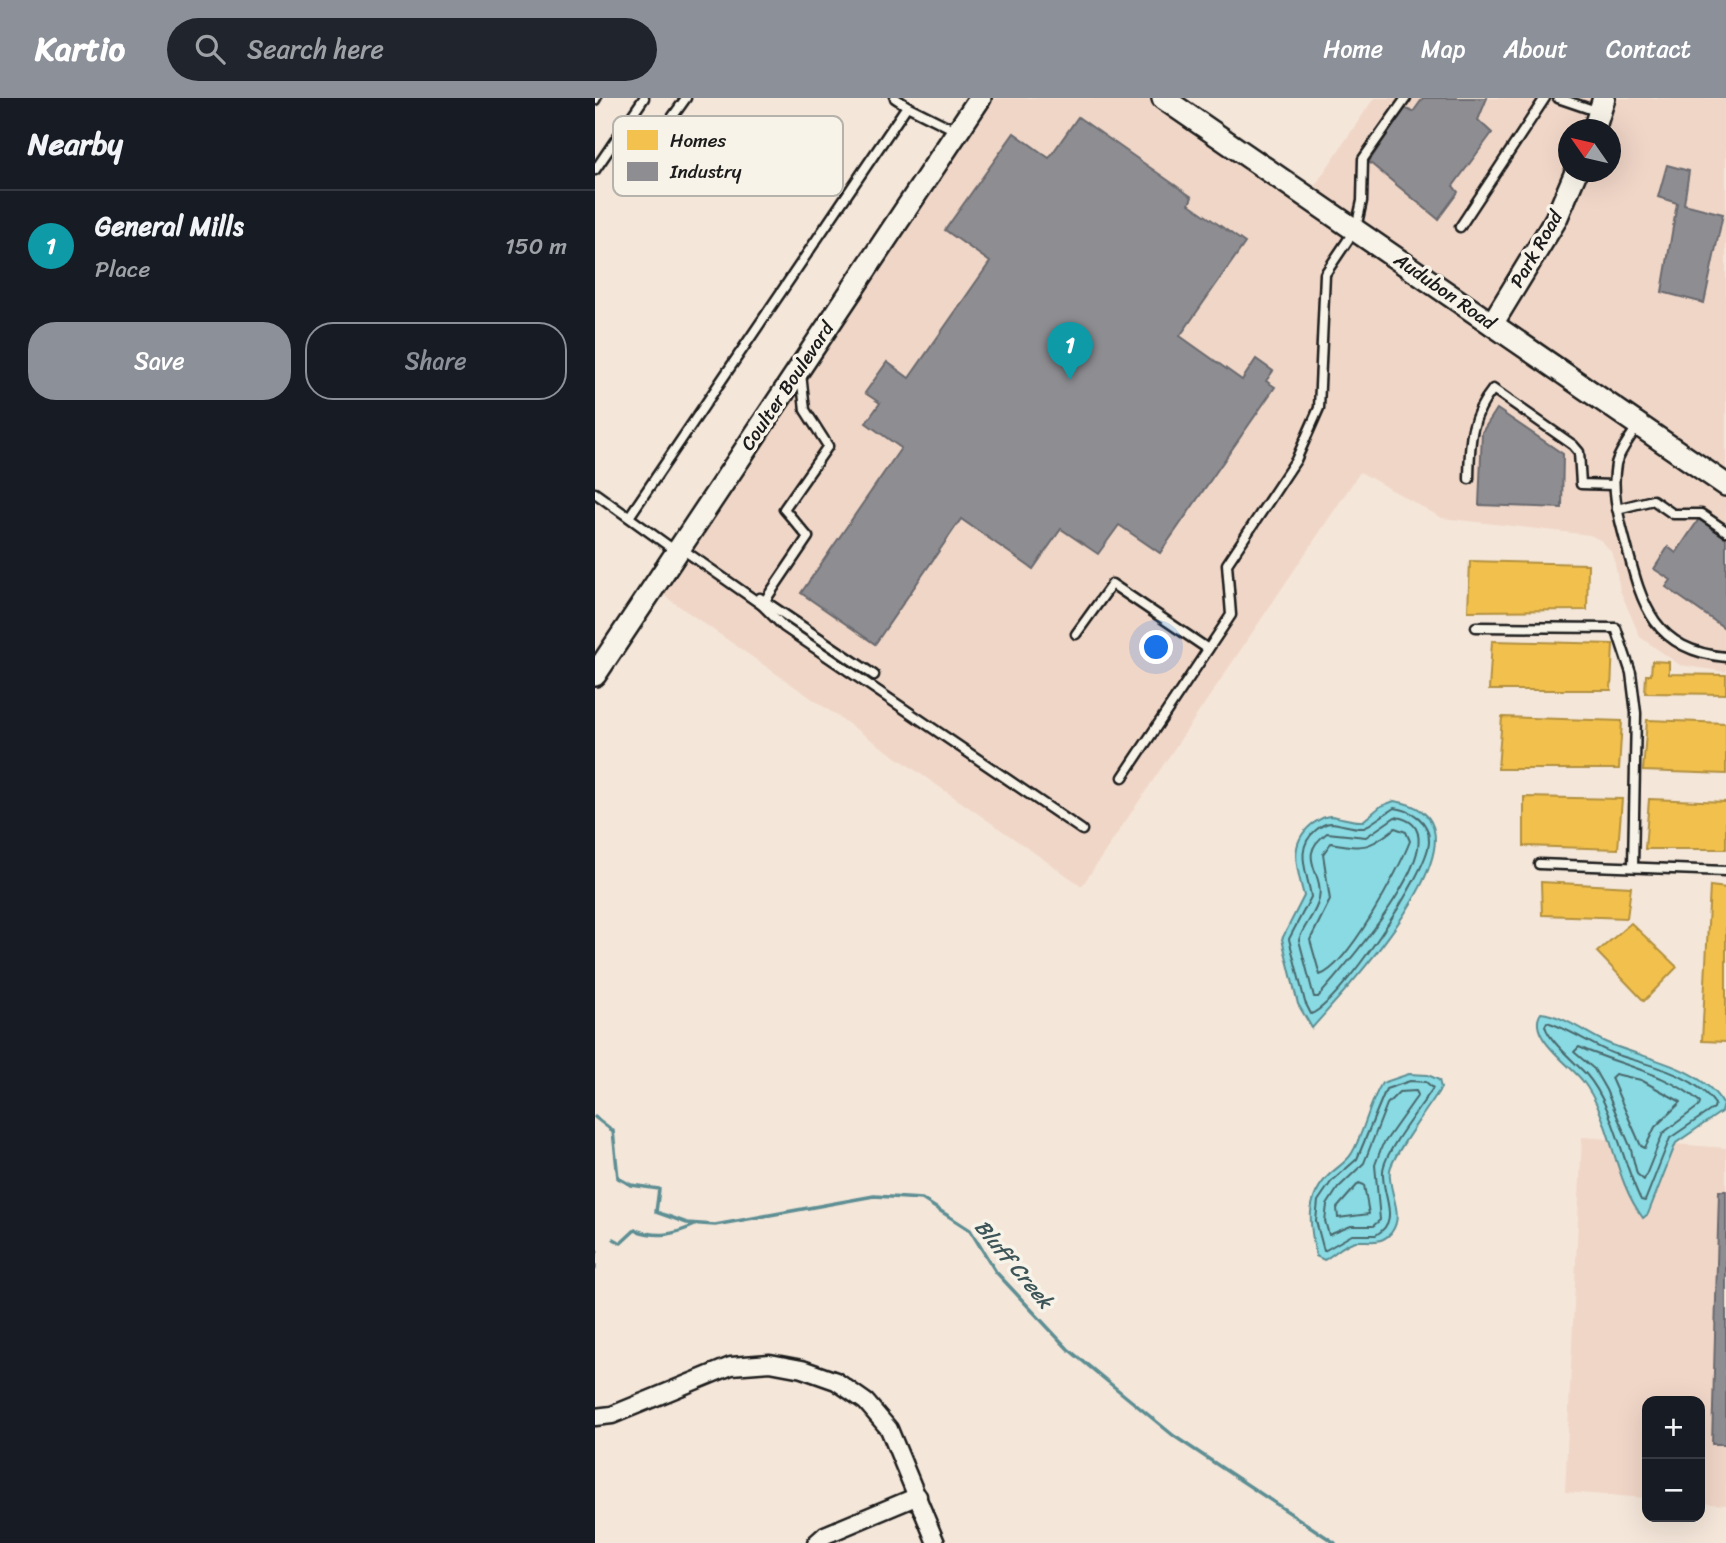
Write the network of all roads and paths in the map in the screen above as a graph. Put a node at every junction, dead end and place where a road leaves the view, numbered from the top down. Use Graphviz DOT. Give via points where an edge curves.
graph roads {
  1 [pos="644,98"];
  2 [pos="686,98"];
  3 [pos="895,98"];
  4 [pos="980,98"];
  5 [pos="1163,98"];
  6 [pos="1406,98"];
  7 [pos="1545,98"];
  8 [pos="1558,98"];
  9 [pos="907,106"];
  10 [pos="1599,113"];
  11 [pos="632,116"];
  12 [pos="673,116"];
  13 [pos="958,131"];
  14 [pos="613,144"];
  15 [pos="595,170"];
  16 [pos="1572,182"];
  17 [pos="1460,227"];
  18 [pos="1356,228"];
  19 [pos="1492,324"];
  20 [pos="801,366"];
  21 [pos="1637,425"];
  22 [pos="1469,479"];
  23 [pos="1613,485"];
  24 [pos="1726,485"];
  25 [pos="595,493"];
  26 [pos="1617,509"];
  27 [pos="629,517"];
  28 [pos="1726,531"];
  29 [pos="679,548"];
  30 [pos="764,603"];
  31 [pos="1475,628"];
  32 [pos="1076,634"];
  33 [pos="1208,649"];
  34 [pos="1726,657"];
  35 [pos="597,668"];
  36 [pos="874,675"];
  37 [pos="1123,777"];
  38 [pos="1082,830"];
  39 [pos="1539,864"];
  40 [pos="1633,867"];
  41 [pos="1726,871"];
  42 [pos="595,1417"];
  43 [pos="918,1496"];
  44 [pos="816,1543"];
  45 [pos="936,1543"];
  1 -- 11 [label="lane"];
  2 -- 12 [label="lane"];
  3 -- 9 [label="lane"];
  4 -- 13 [label="street, Coulter Boulevard"];
  5 -- 18 [label="street, Audubon Road"];
  6 -- 18 [label="lane" via="1363,159"];
  7 -- 17 [label="lane"];
  8 -- 10 [label="lane"];
  9 -- 13 [label="lane"];
  9 -- 27 [label="lane"];
  13 -- 20 [label="street, Coulter Boulevard"];
  14 -- 15 [label="lane"];
  16 -- 19 [label="street, Park Road" via="1556,219"];
  18 -- 19 [label="street, Audubon Road"];
  18 -- 33 [label="lane" via="1325,274 1319,408 1296,460 1227,564 1231,615"];
  19 -- 21 [label="street, Audubon Road"];
  20 -- 29 [label="street, Coulter Boulevard"];
  20 -- 30 [label="lane" via="805,410 828,446 784,509 808,537"];
  21 -- 23 [label="lane" via="1616,461"];
  21 -- 24 [label="street, Audubon Road"];
  22 -- 23 [label="lane" via="1470,436 1479,407 1493,389 1573,445 1579,453 1581,484"];
  23 -- 26 [label="lane"];
  25 -- 27 [label="lane"];
  26 -- 28 [label="lane" via="1653,500 1673,514 1700,514"];
  26 -- 34 [label="lane" via="1639,598 1659,629 1689,649"];
  27 -- 29 [label="lane"];
  29 -- 30 [label="lane"];
  29 -- 35 [label="street, Coulter Boulevard"];
  30 -- 36 [label="lane"];
  30 -- 38 [label="lane" via="784,627"];
  31 -- 40 [label="lane" via="1616,628 1631,673 1636,713"];
  32 -- 33 [label="lane" via="1112,583"];
  33 -- 37 [label="lane"];
  39 -- 40 [label="lane"];
  40 -- 41 [label="lane"];
  42 -- 43 [label="street" via="612,1415 731,1366 770,1363 802,1369 836,1381 866,1402 889,1429"];
  43 -- 44 [label="street"];
  43 -- 45 [label="street"];
}
